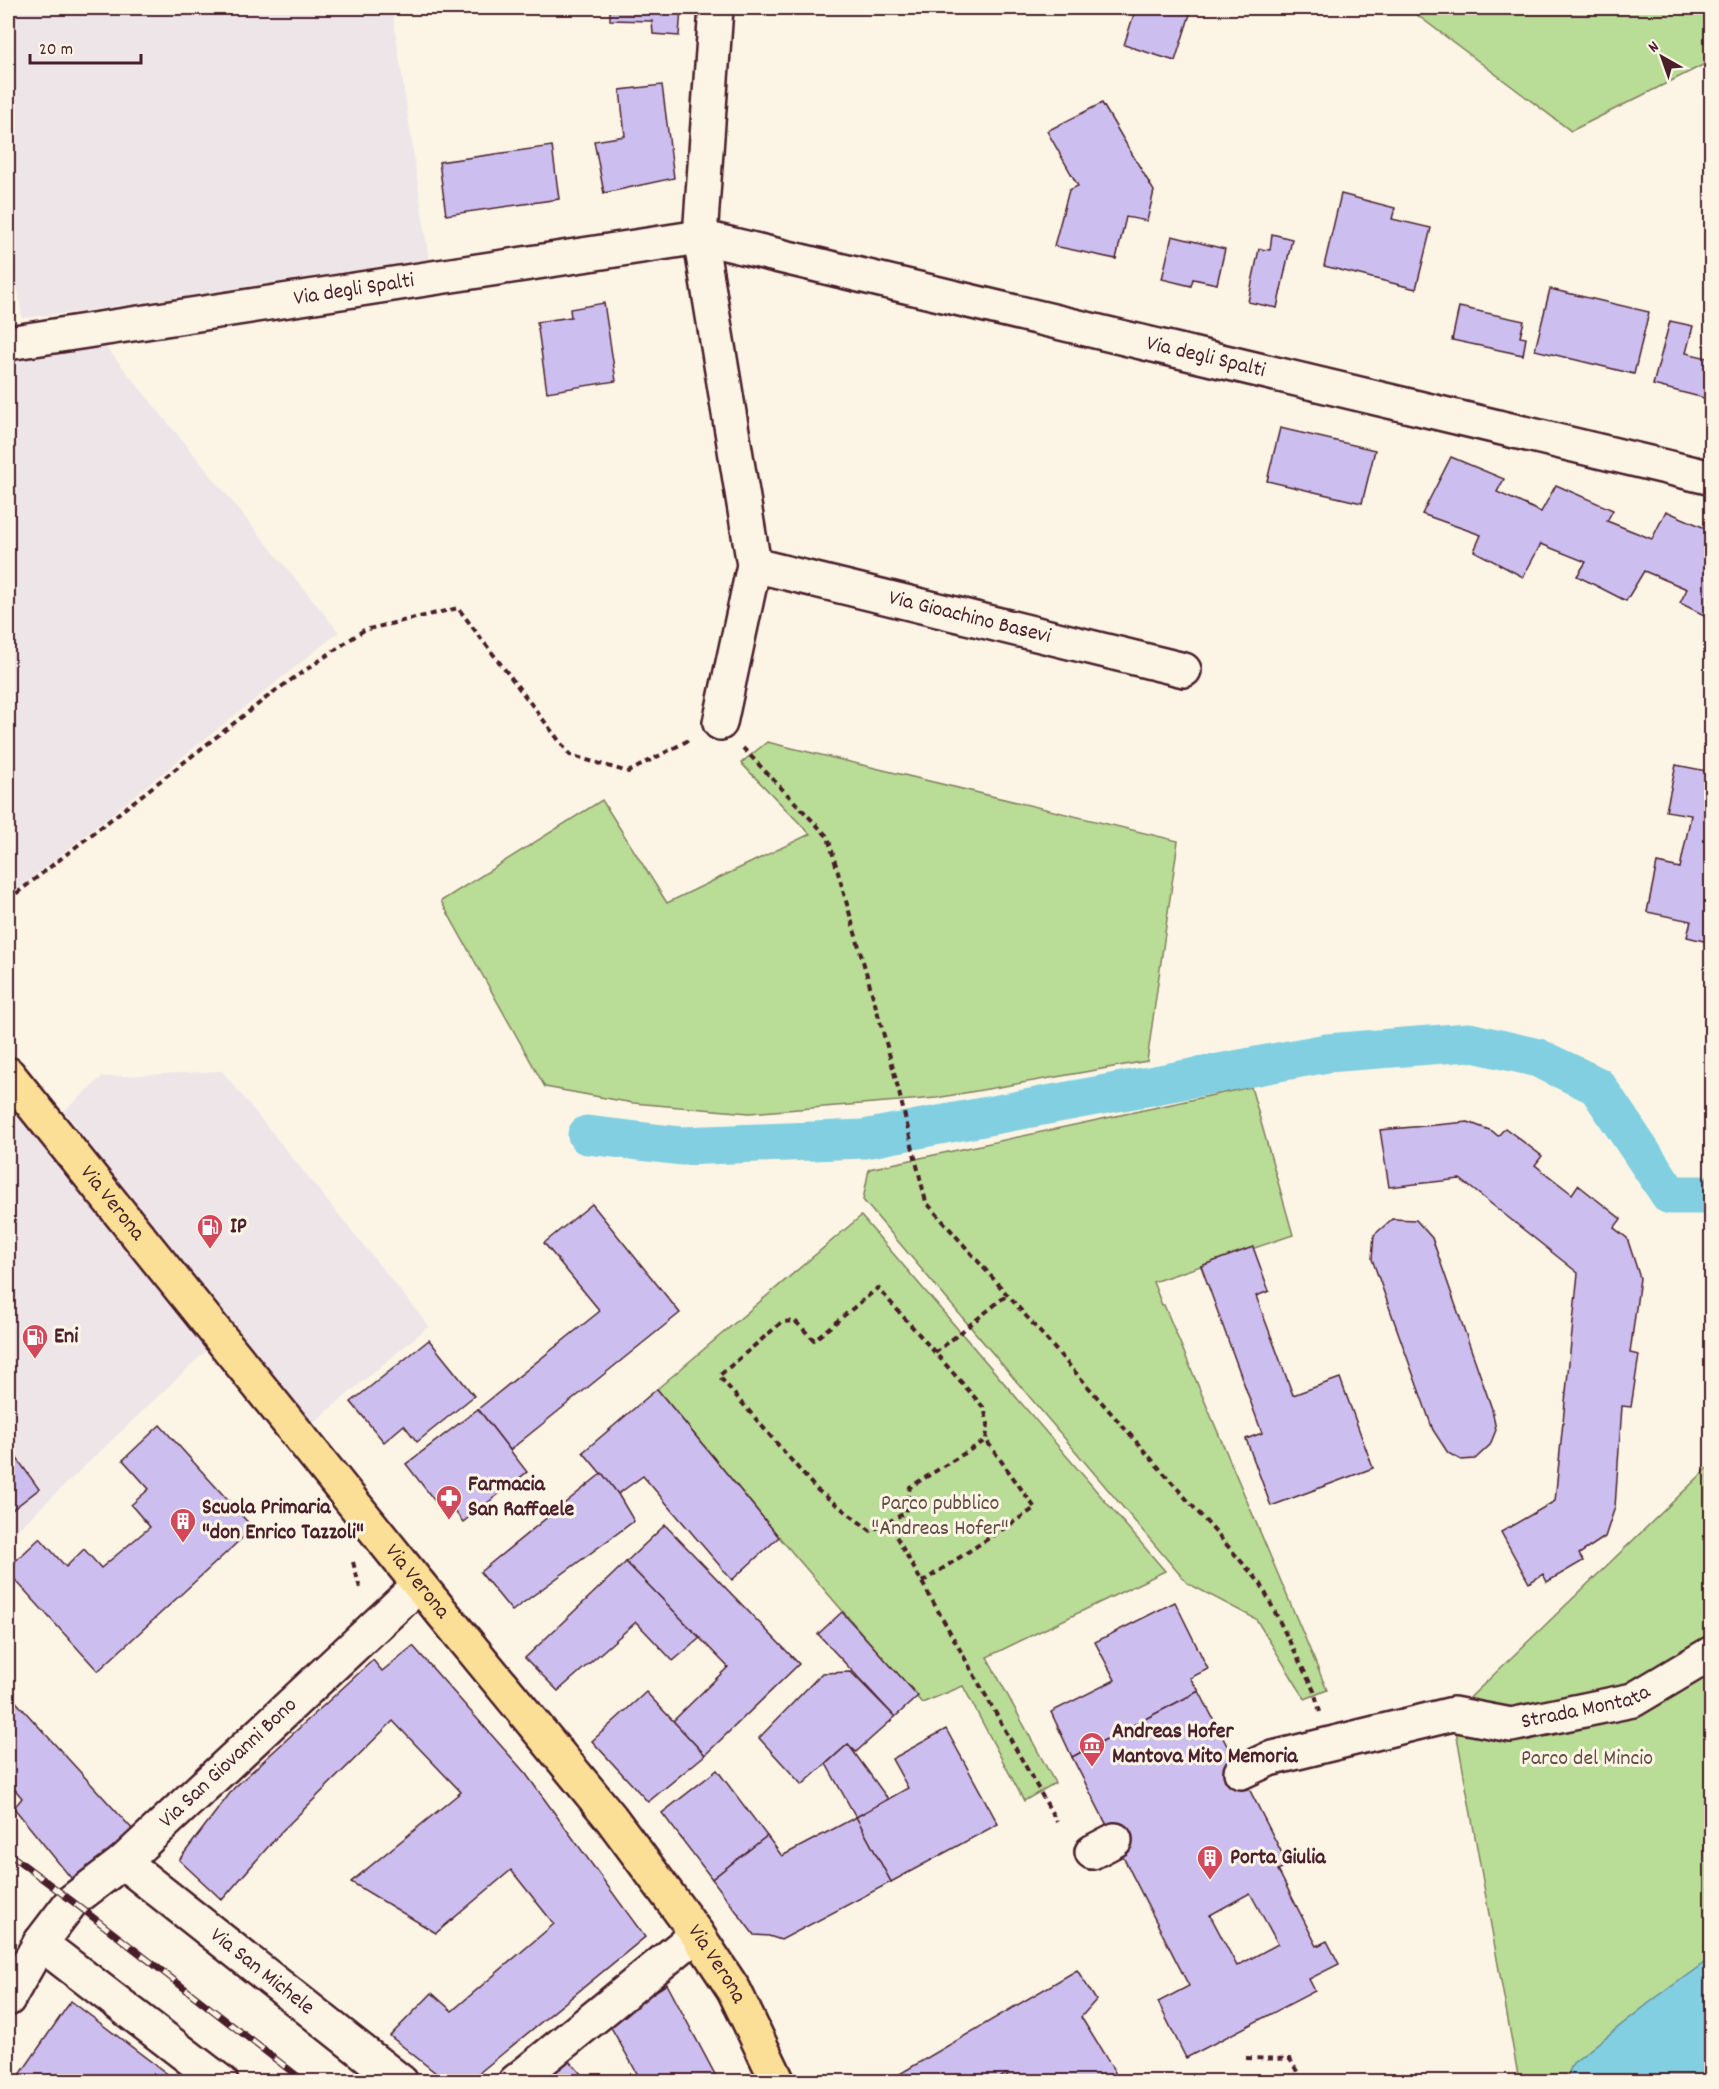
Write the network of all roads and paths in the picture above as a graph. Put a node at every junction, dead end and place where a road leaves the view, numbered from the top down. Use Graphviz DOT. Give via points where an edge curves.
graph roads {
  1 [pos="716,8"];
  2 [pos="700,237"];
  3 [pos="8,343"];
  4 [pos="1712,478"];
  5 [pos="754,565"];
  6 [pos="1184,670"];
  7 [pos="720,723"];
  8 [pos="8,900"];
  9 [pos="8,1074"];
  10 [pos="1007,1295"];
  11 [pos="935,1353"];
  12 [pos="986,1440"];
  13 [pos="888,1522"];
  14 [pos="922,1582"];
  15 [pos="419,1585"];
  16 [pos="1712,1653"];
  17 [pos="1328,1745"];
  18 [pos="1241,1772"];
  19 [pos="1057,1822"];
  20 [pos="123,1863"];
  21 [pos="697,1934"];
  22 [pos="40,1942"];
  23 [pos="8,1963"];
  24 [pos="8,1999"];
  25 [pos="1246,2058"];
  26 [pos="220,2082"];
  27 [pos="401,2082"];
  28 [pos="515,2082"];
  29 [pos="778,2082"];
  30 [pos="1303,2082"];
  1 -- 2 [label="street"];
  2 -- 3 [label="street, Via degli Spalti"];
  2 -- 4 [label="street, Via degli Spalti"];
  2 -- 5 [label="street"];
  5 -- 6 [label="street, Via Gioachino Basevi"];
  5 -- 7 [label="street"];
  7 -- 8 [label="path" via="628,772 570,755 458,608 364,630 274,691"];
  7 -- 10 [label="path" via="828,837 926,1202"];
  9 -- 15 [label="main road, Via Verona"];
  10 -- 11 [label="path"];
  10 -- 17 [label="path" via="1261,1584 1314,1691"];
  11 -- 12 [label="path" via="984,1408"];
  11 -- 13 [label="path" via="878,1288 814,1340 795,1321 783,1322 719,1376 816,1489 871,1531"];
  12 -- 13 [label="path" via="910,1487 905,1513"];
  12 -- 14 [label="path" via="1035,1508"];
  13 -- 14 [label="path"];
  14 -- 19 [label="path"];
  15 -- 20 [label="street, Via San Giovanni Bono"];
  15 -- 21 [label="main road, Via Verona" via="611,1818"];
  16 -- 17 [label="street, Strada Montata" via="1633,1700 1511,1725 1453,1714"];
  17 -- 18 [label="street, Strada Montata" via="1269,1759"];
  20 -- 22 [label="street, Via San Giovanni Bono" via="72,1901"];
  20 -- 27 [label="street, Via San Michele"];
  21 -- 28 [label="street"];
  21 -- 29 [label="main road, Via Verona" via="734,1990"];
  22 -- 23 [label="street, Via San Giovanni Bono"];
  22 -- 24 [label="street, Via San Giovanni Bono"];
  22 -- 26 [label="street"];
  25 -- 30 [label="path" via="1290,2059"];
}
